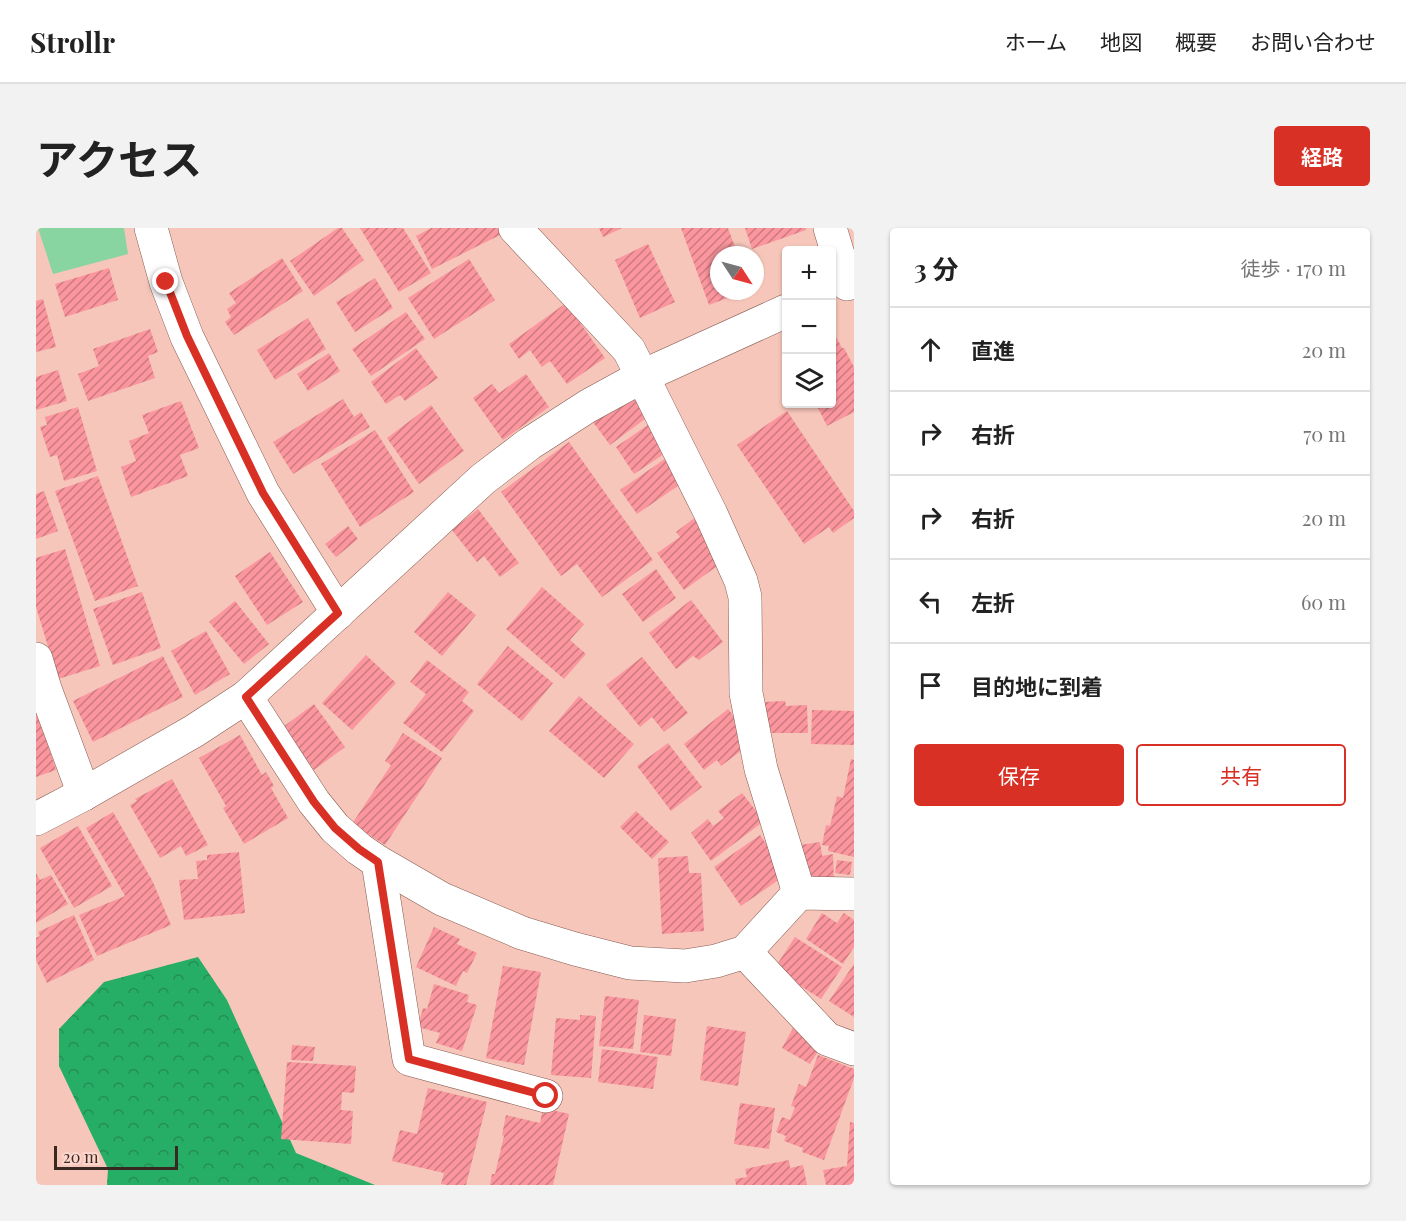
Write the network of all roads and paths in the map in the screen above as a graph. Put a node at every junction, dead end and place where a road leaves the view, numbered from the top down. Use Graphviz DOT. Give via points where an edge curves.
graph roads {
  1 [pos="151,228"];
  2 [pos="515,228"];
  3 [pos="830,228"];
  4 [pos="844,285"];
  5 [pos="782,313"];
  6 [pos="643,376"];
  7 [pos="338,613"];
  8 [pos="36,660"];
  9 [pos="246,697"];
  10 [pos="84,794"];
  11 [pos="36,819"];
  12 [pos="378,862"];
  13 [pos="799,893"];
  14 [pos="854,894"];
  15 [pos="745,952"];
  16 [pos="854,1049"];
  17 [pos="546,1096"];
  1 -- 7 [label="street" via="187,336 263,493"];
  2 -- 6 [label="street" via="629,350"];
  3 -- 4 [label="street"];
  5 -- 6 [label="street"];
  6 -- 7 [label="street" via="588,406 483,479"];
  6 -- 13 [label="street" via="741,581 745,597 746,693 761,769"];
  7 -- 9 [label="street"];
  8 -- 10 [label="street"];
  9 -- 10 [label="street"];
  9 -- 12 [label="street" via="314,802 335,828"];
  10 -- 11 [label="street"];
  12 -- 15 [label="street" via="442,898 522,933 630,963 686,966"];
  12 -- 17 [label="street" via="409,1059"];
  13 -- 14 [label="street"];
  13 -- 15 [label="street"];
  15 -- 16 [label="street" via="826,1039"];
}
